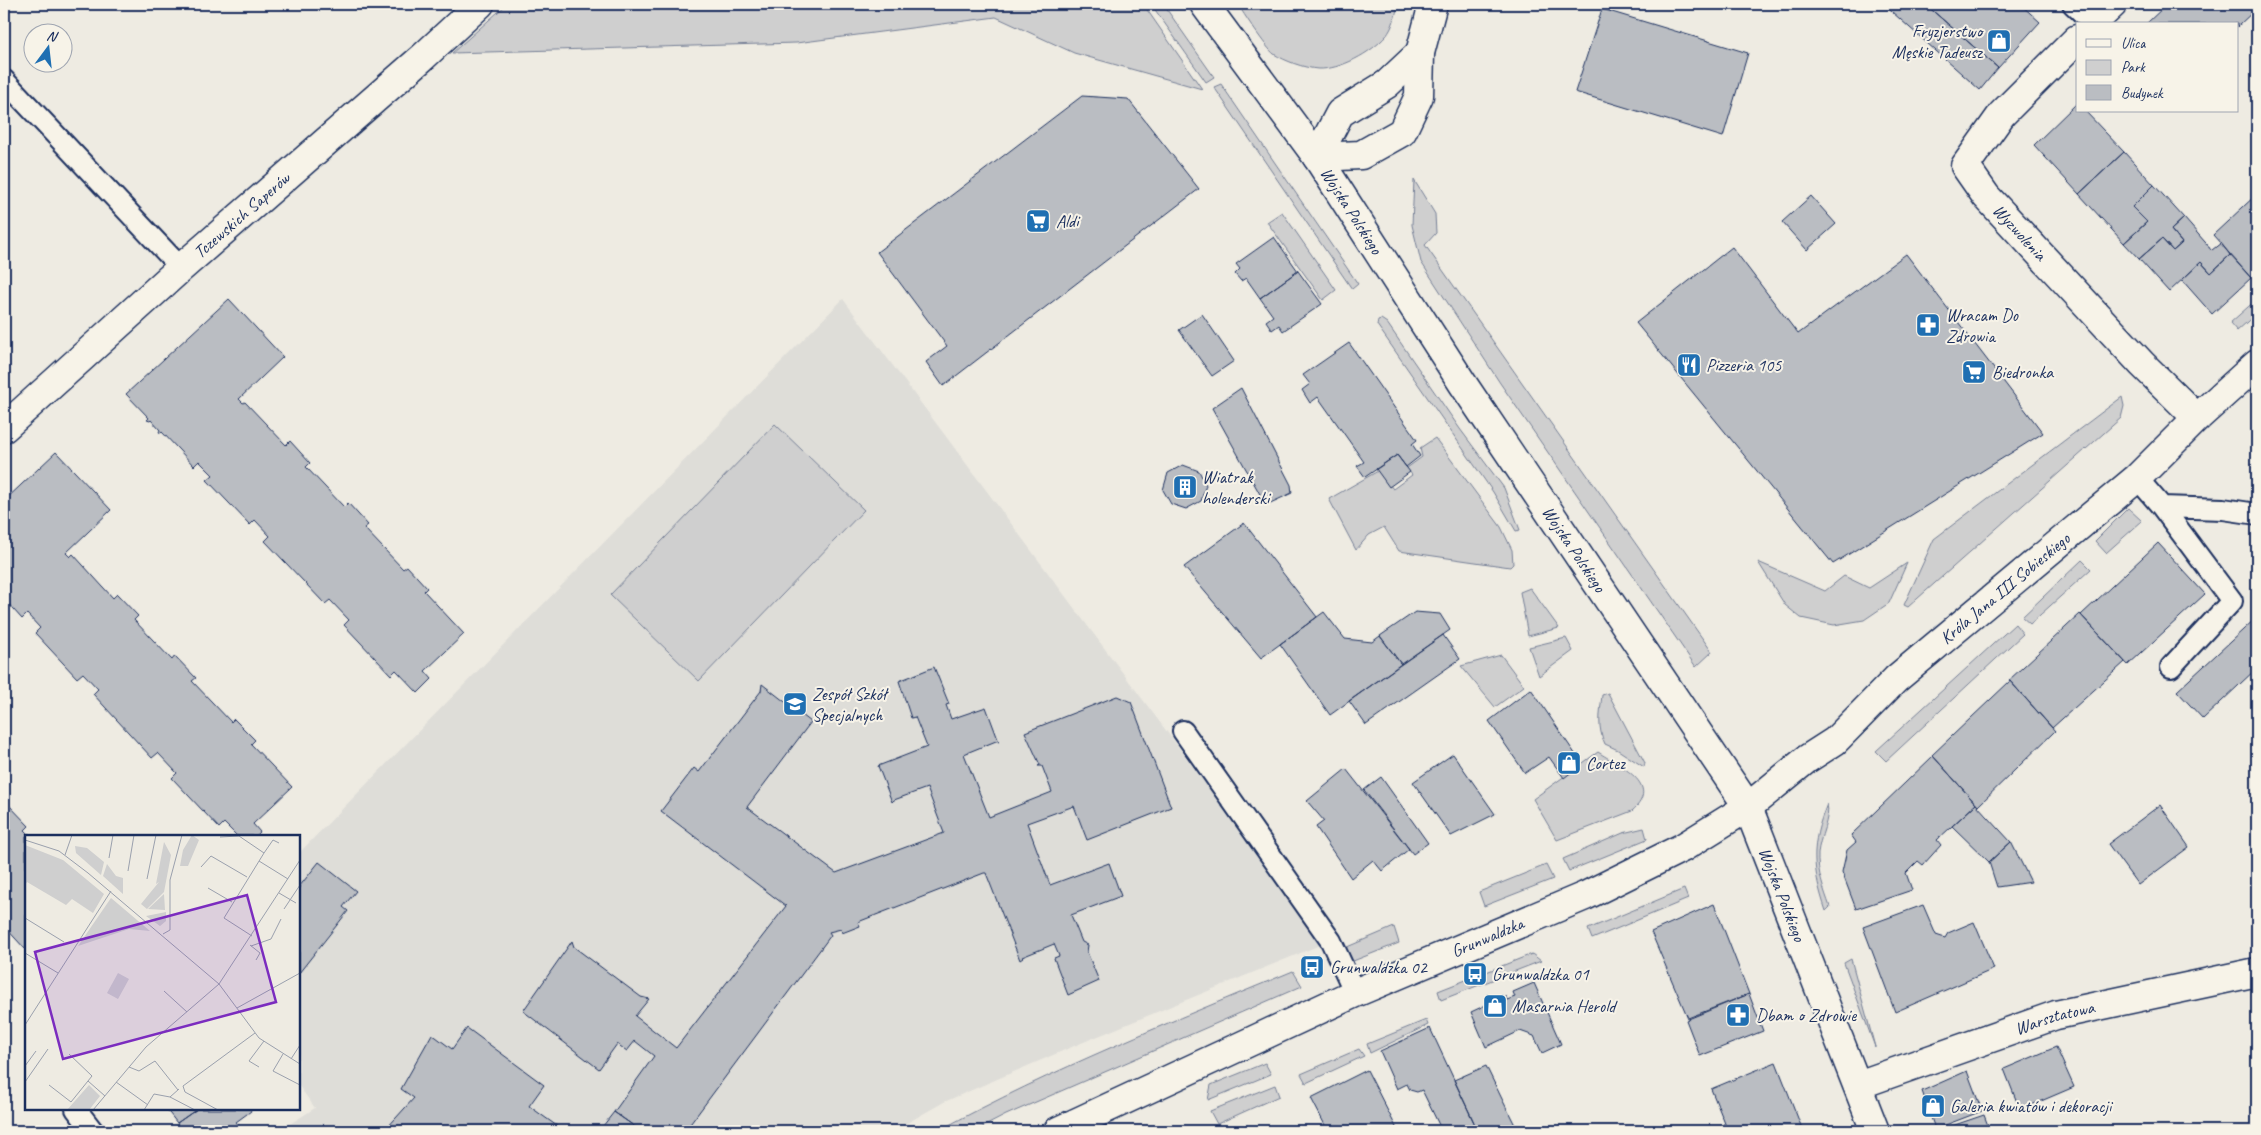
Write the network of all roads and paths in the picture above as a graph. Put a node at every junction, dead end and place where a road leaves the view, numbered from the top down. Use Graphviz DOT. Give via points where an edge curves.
graph roads {
  1 [pos="480,4"];
  2 [pos="1204,4"];
  3 [pos="1433,4"];
  4 [pos="2073,4"];
  5 [pos="2113,4"];
  6 [pos="2091,22"];
  7 [pos="2095,22"];
  8 [pos="2076,40"];
  9 [pos="1420,53"];
  10 [pos="4,80"];
  11 [pos="1317,158"];
  12 [pos="181,268"];
  13 [pos="2257,364"];
  14 [pos="2197,418"];
  15 [pos="4,428"];
  16 [pos="2137,478"];
  17 [pos="2162,508"];
  18 [pos="2257,514"];
  19 [pos="2171,666"];
  20 [pos="1182,731"];
  21 [pos="1748,807"];
  22 [pos="2257,972"];
  23 [pos="1354,993"];
  24 [pos="1858,1085"];
  25 [pos="77,1110"];
  26 [pos="93,1131"];
  27 [pos="1058,1131"];
  28 [pos="1875,1131"];
  1 -- 12 [label="street, Tczewskich Saperów" via="424,57"];
  2 -- 11 [label="street, Wojska Polskiego"];
  3 -- 9 [label="street"];
  4 -- 6 [label="lane"];
  5 -- 7 [label="street"];
  8 -- 14 [label="street, Wyzwolenia" via="2002,114 1965,166 1986,196"];
  9 -- 11 [label="street" via="1387,84 1340,113"];
  9 -- 11 [label="street" via="1419,96 1402,132 1361,155"];
  10 -- 12 [label="lane"];
  11 -- 21 [label="street, Wojska Polskiego" via="1463,384"];
  12 -- 15 [label="street, Tczewskich Saperów"];
  13 -- 14 [label="street, Króla Jana III Sobieskiego"];
  14 -- 16 [label="street, Króla Jana III Sobieskiego"];
  16 -- 17 [label="lane"];
  16 -- 21 [label="street, Króla Jana III Sobieskiego" via="1896,680 1835,741"];
  17 -- 18 [label="lane" via="2223,509"];
  17 -- 19 [label="lane" via="2232,601"];
  20 -- 23 [label="lane" via="1331,941"];
  21 -- 23 [label="street, Grunwaldzka" via="1682,848 1585,896"];
  21 -- 24 [label="street, Wojska Polskiego"];
  22 -- 24 [label="street, Warsztatowa" via="2056,1015"];
  23 -- 27 [label="street, Grunwaldzka"];
  24 -- 28 [label="street, Wojska Polskiego"];
  25 -- 26 [label="lane"];
}
